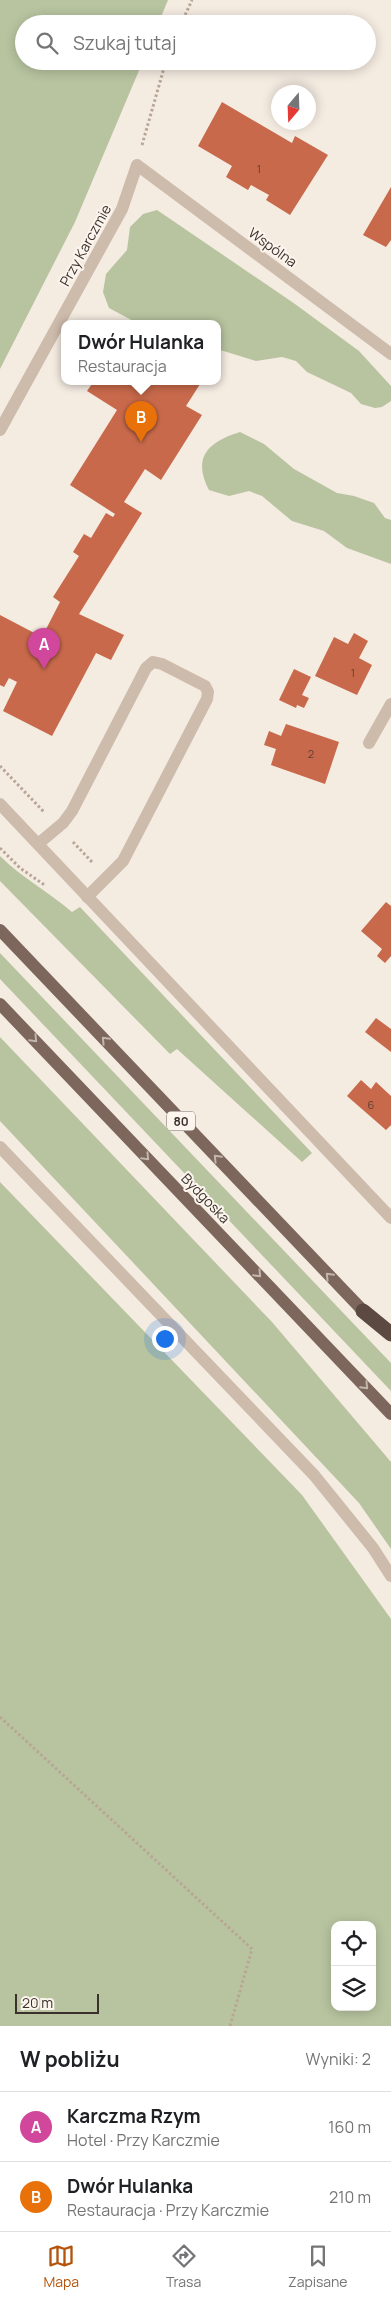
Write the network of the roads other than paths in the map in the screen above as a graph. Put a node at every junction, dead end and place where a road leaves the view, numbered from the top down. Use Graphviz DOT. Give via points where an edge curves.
graph roads {
  1 [pos="137,165"];
  2 [pos="391,354"];
  3 [pos="0,430"];
  4 [pos="391,704"];
  5 [pos="369,743"];
  6 [pos="0,804"];
  7 [pos="38,844"];
  8 [pos="86,897"];
  9 [pos="0,930"];
  10 [pos="0,1004"];
  11 [pos="0,1146"];
  12 [pos="391,1218"];
  13 [pos="363,1311"];
  14 [pos="391,1334"];
  15 [pos="391,1340"];
  16 [pos="391,1414"];
  17 [pos="391,1576"];
  1 -- 2 [label="street, Wspólna"];
  1 -- 3 [label="street, Przy Karczmie" via="122,209"];
  4 -- 5 [label="street"];
  6 -- 7 [label="street"];
  7 -- 8 [label="street"];
  7 -- 8 [label="street" via="72,811 146,668 153,662 162,664 206,686 207,699 123,861"];
  8 -- 12 [label="street"];
  13 -- 9 [label="main road, 80, one-way"];
  10 -- 16 [label="main road, Bydgoska, one-way"];
  11 -- 17 [label="street" via="314,1475 373,1548"];
  13 -- 14 [label="highway"];
  13 -- 15 [label="main road, 80"];
}
